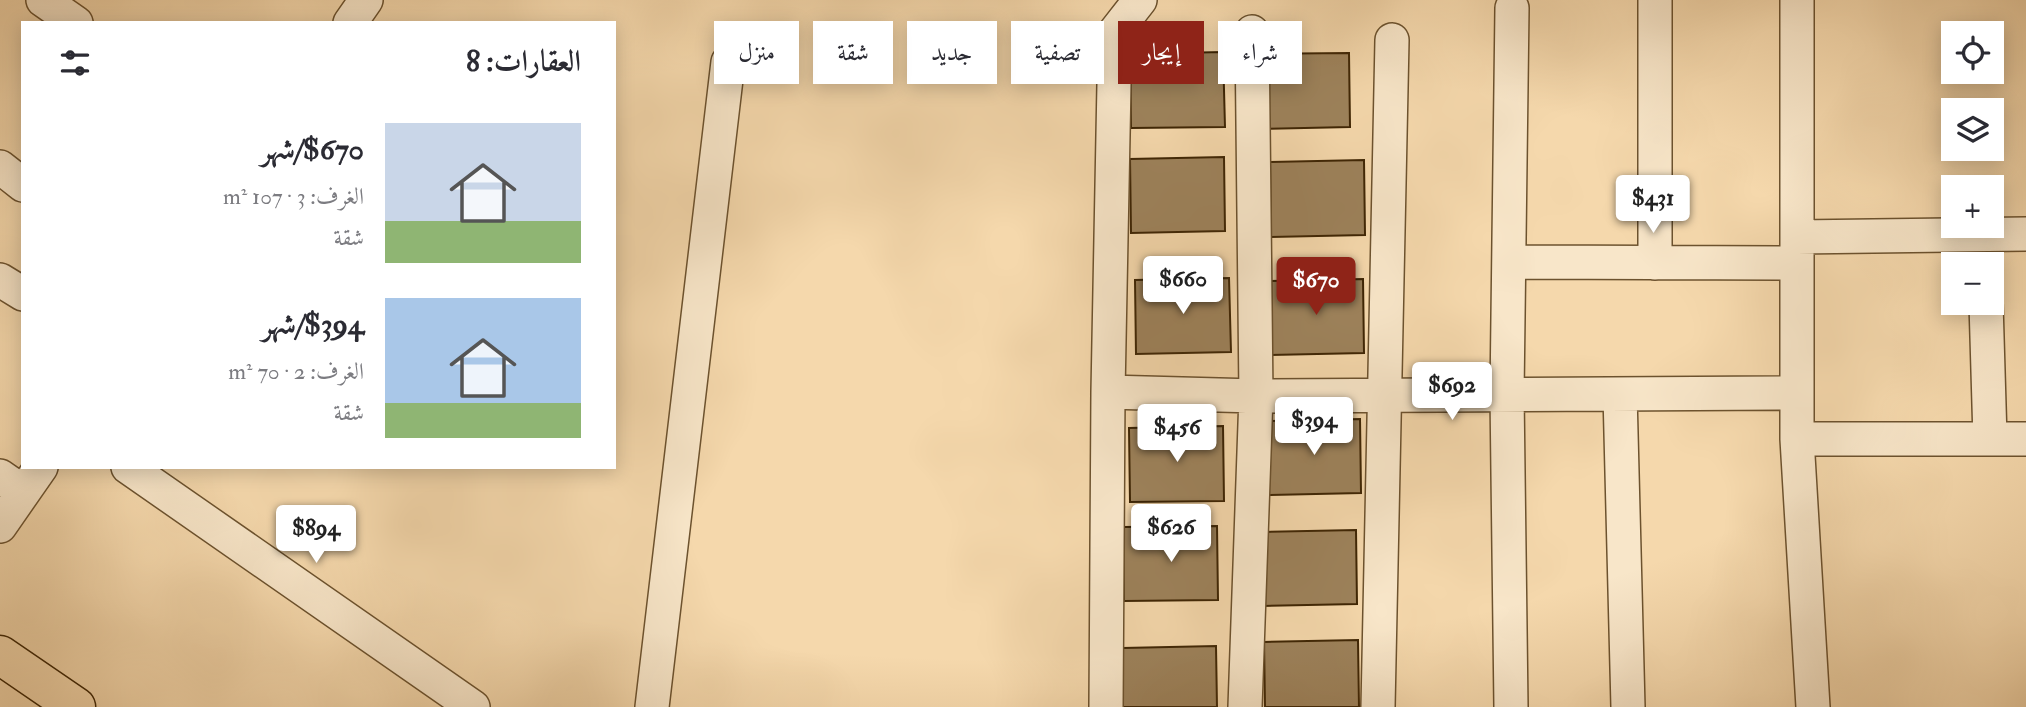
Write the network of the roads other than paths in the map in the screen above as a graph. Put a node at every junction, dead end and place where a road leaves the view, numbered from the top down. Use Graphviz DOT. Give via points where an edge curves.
graph roads {
  1 [pos="43,0"];
  2 [pos="1140,0"];
  3 [pos="1655,0"];
  4 [pos="1797,0"];
  5 [pos="1512,8"];
  6 [pos="73,21"];
  7 [pos="1392,40"];
  8 [pos="725,84"];
  9 [pos="1253,84"];
  10 [pos="0,167"];
  11 [pos="21,183"];
  12 [pos="2026,234"];
  13 [pos="1985,249"];
  14 [pos="1797,250"];
  15 [pos="1509,262"];
  16 [pos="1655,262"];
  17 [pos="0,280"];
  18 [pos="21,293"];
  19 [pos="1986,315"];
  20 [pos="1108,392"];
  21 [pos="1797,393"];
  22 [pos="1507,394"];
  23 [pos="1620,394"];
  24 [pos="1385,395"];
  25 [pos="1256,396"];
  26 [pos="1797,439"];
  27 [pos="1990,439"];
  28 [pos="2026,439"];
  29 [pos="131,469"];
  30 [pos="21,478"];
  31 [pos="0,526"];
  32 [pos="0,654"];
  33 [pos="76,707"];
  34 [pos="473,707"];
  35 [pos="652,707"];
  36 [pos="1106,707"];
  37 [pos="1245,707"];
  38 [pos="1378,707"];
  39 [pos="1511,707"];
  40 [pos="1628,707"];
  41 [pos="1813,707"];
  1 -- 6 [label="street"];
  2 -- 20 [label="street" via="1115,32"];
  3 -- 16 [label="street"];
  4 -- 14 [label="street"];
  5 -- 15 [label="street"];
  7 -- 24 [label="street"];
  8 -- 35 [label="street"];
  9 -- 25 [label="street"];
  10 -- 11 [label="street"];
  12 -- 13 [label="street"];
  13 -- 14 [label="street"];
  14 -- 16 [label="street"];
  14 -- 21 [label="street"];
  15 -- 16 [label="street"];
  15 -- 22 [label="street"];
  17 -- 18 [label="street"];
  19 -- 27 [label="street"];
  20 -- 25 [label="street"];
  20 -- 36 [label="street"];
  21 -- 23 [label="street"];
  21 -- 26 [label="street"];
  22 -- 23 [label="street"];
  22 -- 24 [label="street"];
  22 -- 39 [label="street"];
  23 -- 40 [label="street"];
  24 -- 25 [label="street"];
  24 -- 38 [label="street"];
  25 -- 37 [label="street"];
  26 -- 27 [label="street"];
  26 -- 41 [label="street"];
  27 -- 28 [label="street"];
  29 -- 34 [label="street"];
  30 -- 31 [label="street"];
  32 -- 33 [label="main road"];
}
